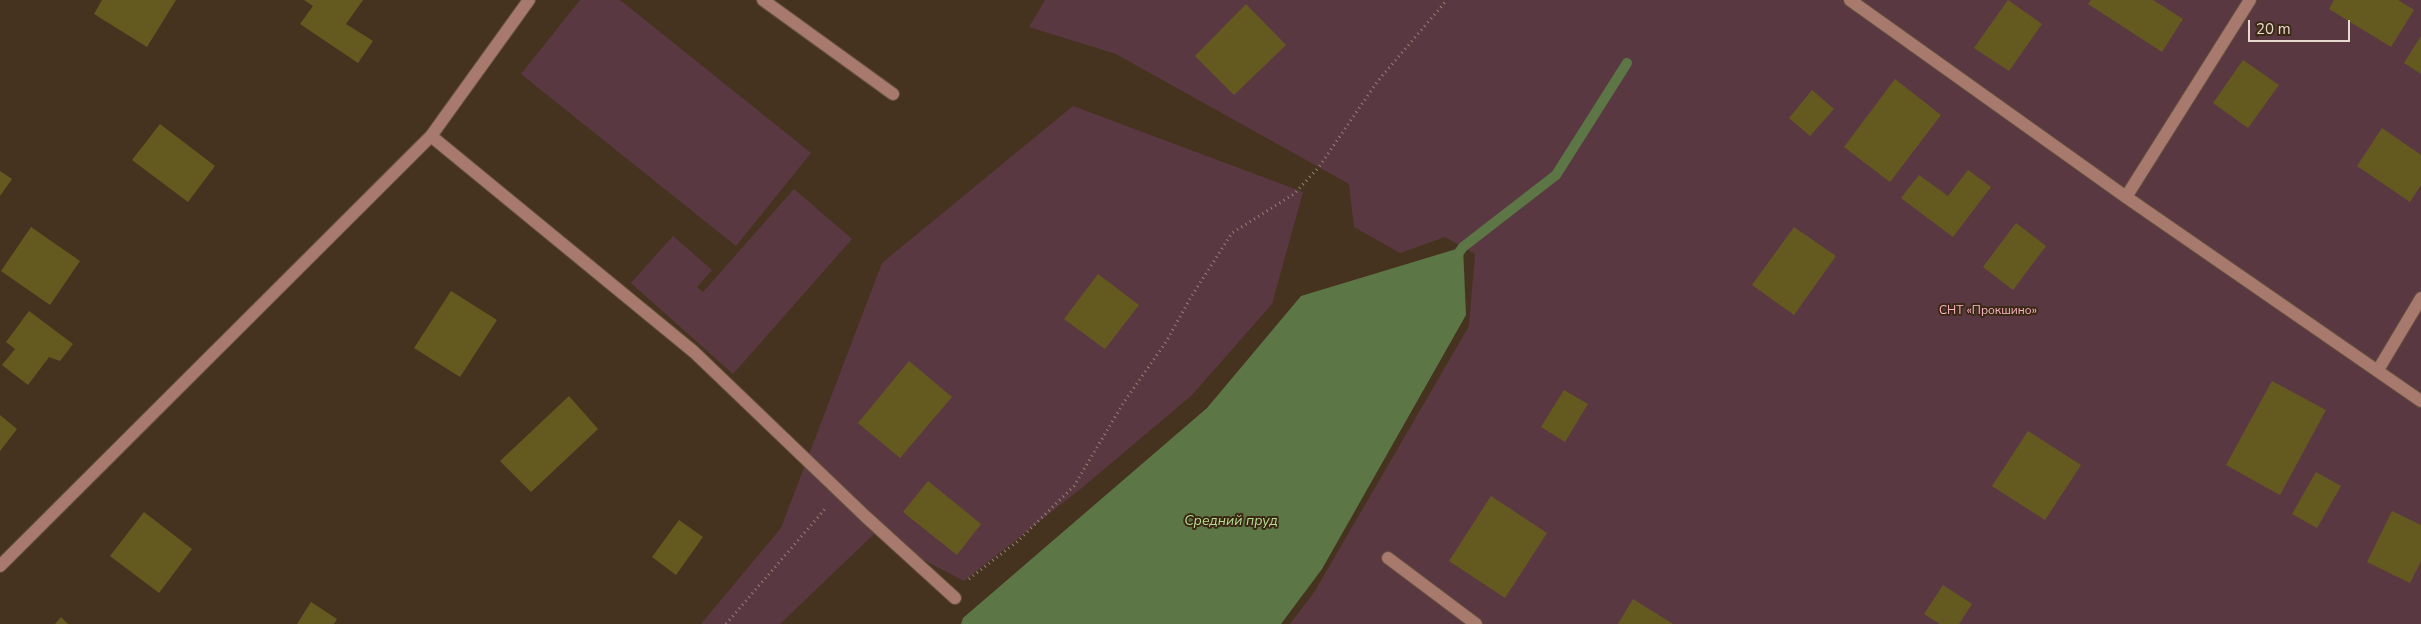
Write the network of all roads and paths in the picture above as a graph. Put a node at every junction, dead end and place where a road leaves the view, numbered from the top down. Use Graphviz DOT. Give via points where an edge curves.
graph roads {
  1 [pos="530,0"];
  2 [pos="763,0"];
  3 [pos="1447,0"];
  4 [pos="1850,0"];
  5 [pos="2250,0"];
  6 [pos="893,94"];
  7 [pos="431,136"];
  8 [pos="2126,197"];
  9 [pos="2421,298"];
  10 [pos="2378,370"];
  11 [pos="2421,402"];
  12 [pos="840,492"];
  13 [pos="1388,558"];
  14 [pos="0,566"];
  15 [pos="952,595"];
  16 [pos="726,624"];
  17 [pos="1476,624"];
  1 -- 7 [label="street"];
  2 -- 6 [label="street"];
  3 -- 15 [label="path" via="1377,82 1319,167 1294,194 1232,233 1074,486 1018,541"];
  4 -- 8 [label="street"];
  5 -- 8 [label="street"];
  7 -- 12 [label="street" via="694,352"];
  7 -- 14 [label="street"];
  8 -- 10 [label="street"];
  9 -- 10 [label="street"];
  10 -- 11 [label="street"];
  12 -- 15 [label="street"];
  12 -- 16 [label="path"];
  13 -- 17 [label="street"];
}
